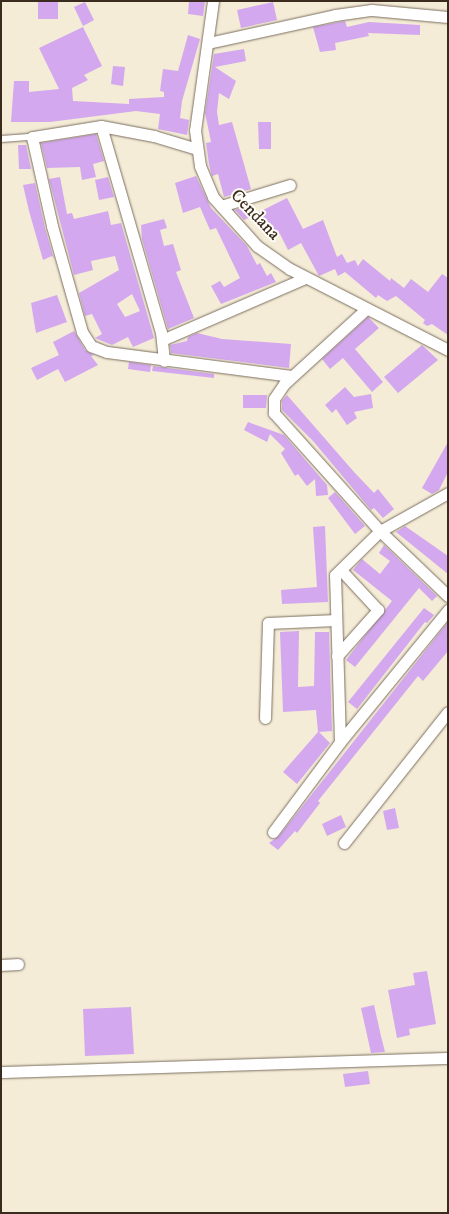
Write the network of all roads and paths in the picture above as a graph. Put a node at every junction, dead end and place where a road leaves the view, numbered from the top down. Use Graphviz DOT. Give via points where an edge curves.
graph roads {
  1 [pos="213,1"];
  2 [pos="371,6"];
  3 [pos="448,16"];
  4 [pos="208,43"];
  5 [pos="101,126"];
  6 [pos="32,137"];
  7 [pos="1,139"];
  8 [pos="197,149"];
  9 [pos="290,185"];
  10 [pos="221,206"];
  11 [pos="305,278"];
  12 [pos="365,310"];
  13 [pos="162,340"];
  14 [pos="448,350"];
  15 [pos="164,361"];
  16 [pos="292,376"];
  17 [pos="448,493"];
  18 [pos="380,531"];
  19 [pos="341,570"];
  20 [pos="448,596"];
  21 [pos="448,610"];
  22 [pos="336,620"];
  23 [pos="337,656"];
  24 [pos="448,712"];
  25 [pos="265,718"];
  26 [pos="340,742"];
  27 [pos="273,832"];
  28 [pos="344,843"];
  29 [pos="18,964"];
  30 [pos="1,965"];
  31 [pos="448,1058"];
  32 [pos="1,1072"];
  1 -- 4 [label="street, Cendana"];
  2 -- 3 [label="street"];
  2 -- 4 [label="street"];
  4 -- 8 [label="street, Cendana" via="197,106"];
  5 -- 6 [label="street"];
  5 -- 8 [label="street"];
  5 -- 13 [label="street"];
  6 -- 7 [label="lane"];
  6 -- 15 [label="street" via="52,226 85,340 101,351"];
  8 -- 10 [label="street, Cendana" via="207,186"];
  9 -- 10 [label="street"];
  10 -- 11 [label="street, Cendana" via="257,246"];
  11 -- 12 [label="street, Cendana"];
  11 -- 13 [label="street"];
  12 -- 14 [label="street, Cendana"];
  12 -- 16 [label="street"];
  13 -- 15 [label="street"];
  15 -- 16 [label="street"];
  16 -- 18 [label="street" via="274,399 276,418"];
  17 -- 18 [label="street"];
  18 -- 19 [label="street"];
  18 -- 20 [label="street"];
  19 -- 22 [label="street" via="335,576"];
  19 -- 23 [label="street" via="378,610"];
  21 -- 26 [label="street"];
  22 -- 23 [label="street"];
  22 -- 25 [label="street" via="268,623"];
  23 -- 26 [label="street"];
  24 -- 28 [label="street"];
  26 -- 27 [label="street"];
  29 -- 30 [label="street"];
  31 -- 32 [label="street"];
}
